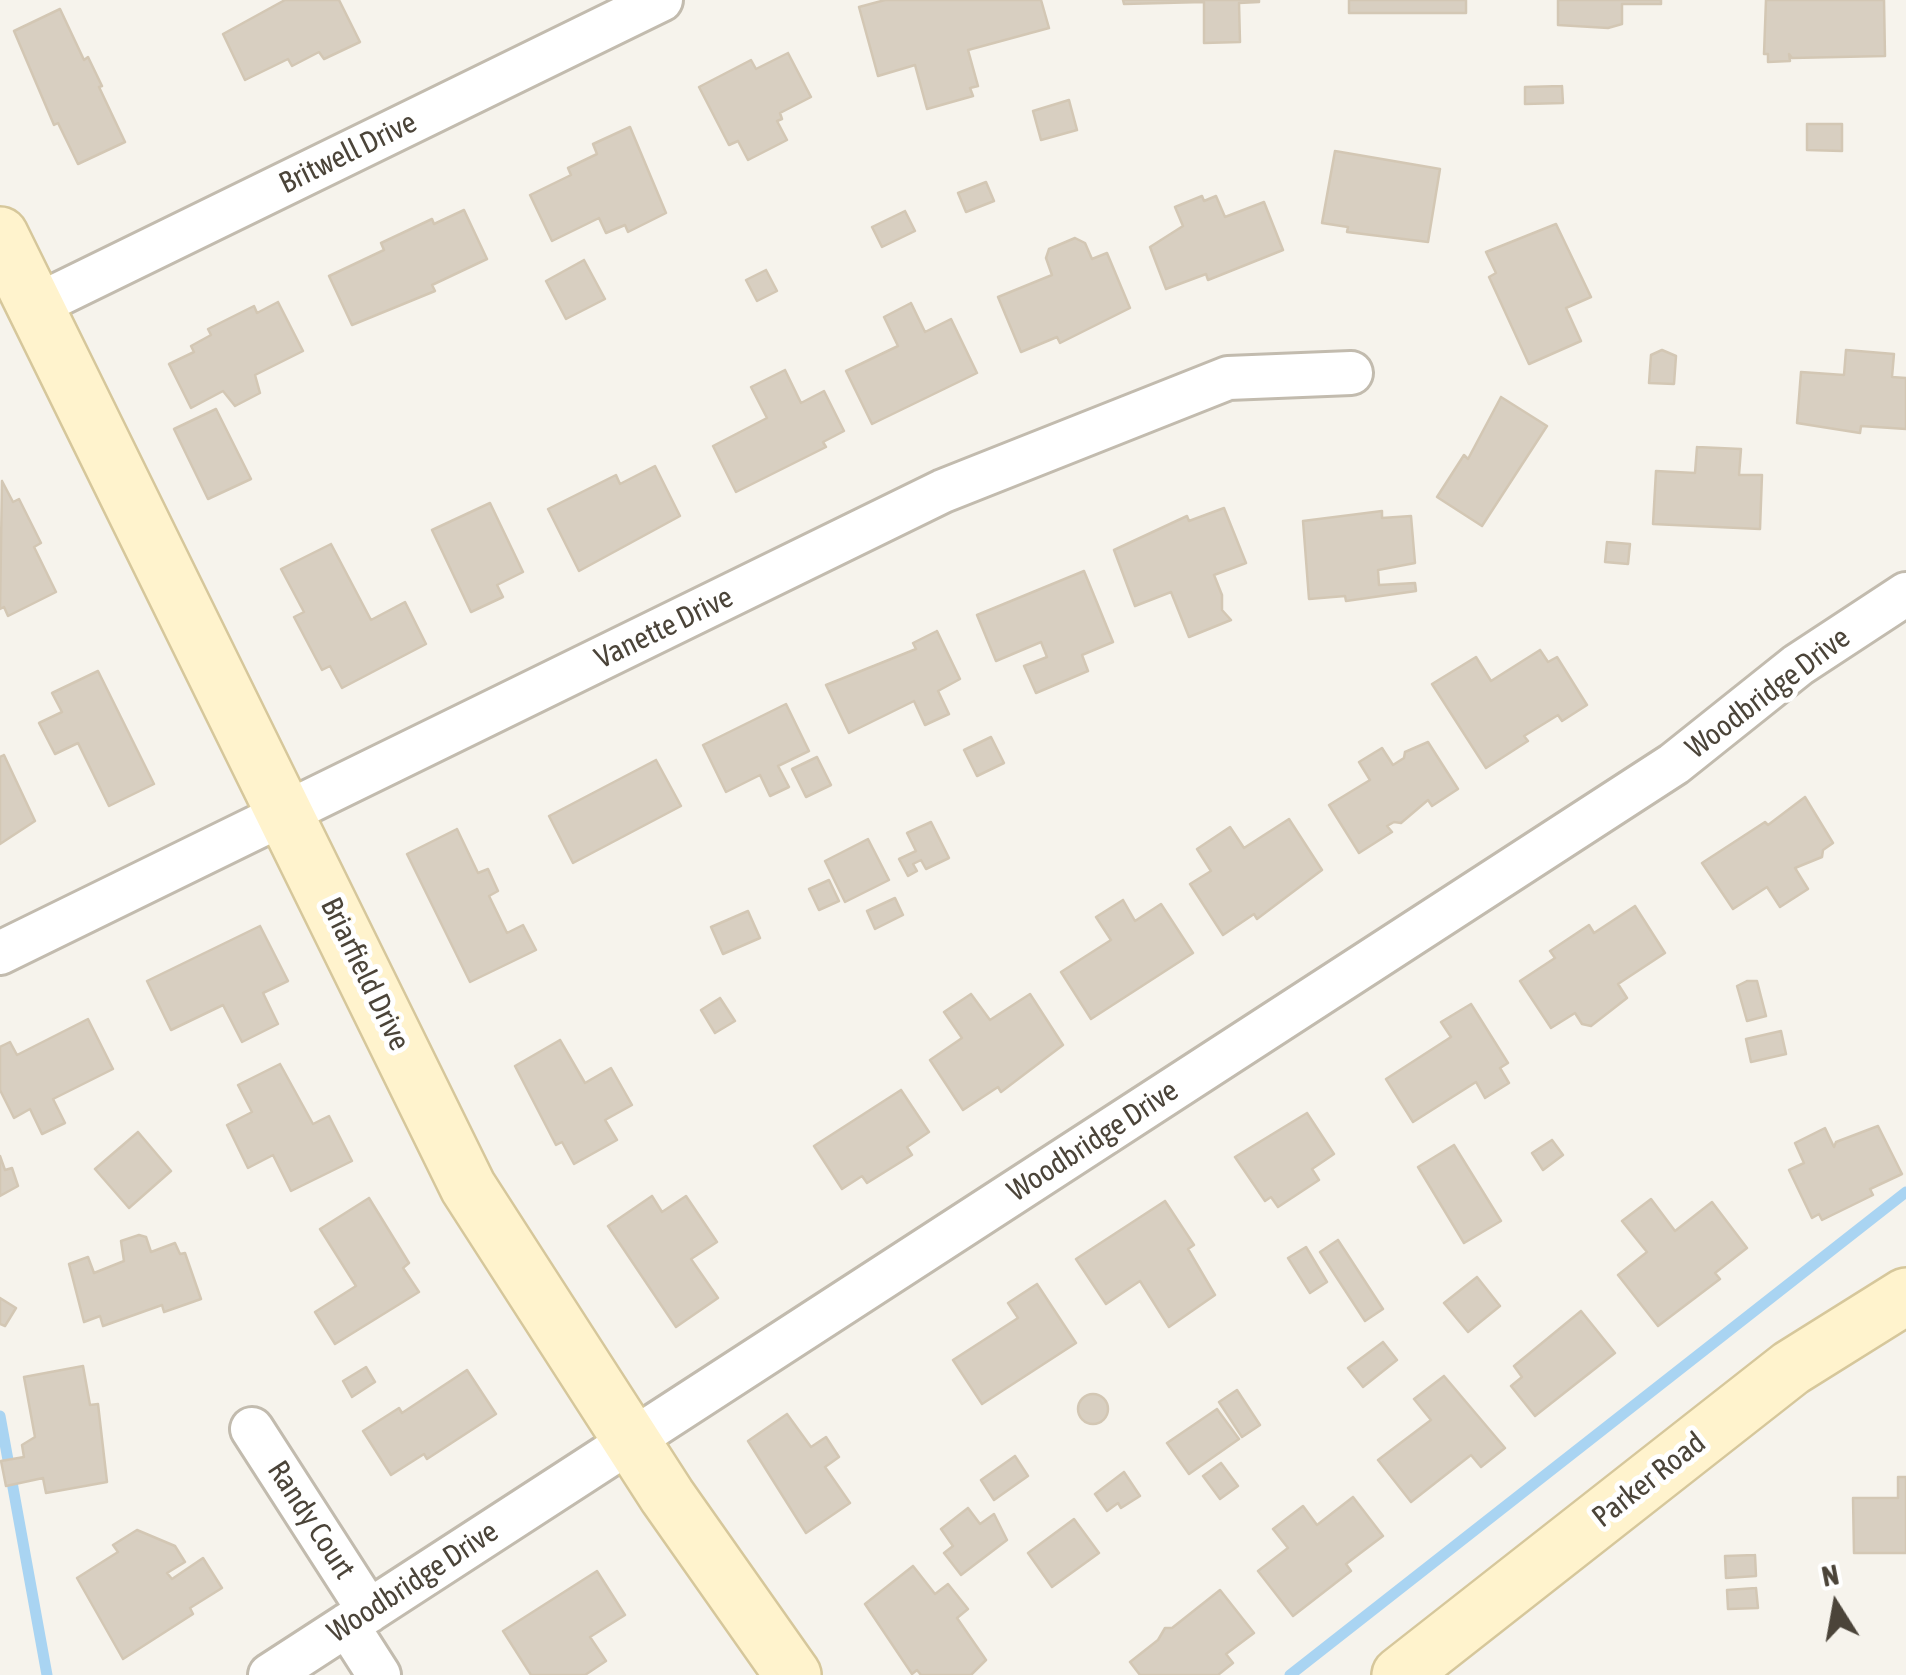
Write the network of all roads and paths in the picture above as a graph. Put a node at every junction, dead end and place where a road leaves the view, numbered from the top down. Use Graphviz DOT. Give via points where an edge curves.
graph roads {
  1 [pos="661,0"];
  2 [pos="0,235"];
  3 [pos="35,306"];
  4 [pos="1351,373"];
  5 [pos="1906,594"];
  6 [pos="285,814"];
  7 [pos="0,953"];
  8 [pos="1906,1296"];
  9 [pos="252,1429"];
  10 [pos="631,1440"];
  11 [pos="358,1618"];
  12 [pos="270,1675"];
  13 [pos="379,1675"];
  14 [pos="793,1675"];
  15 [pos="1400,1675"];
  1 -- 3 [label="street, Britwell Drive"];
  2 -- 3 [label="street, Briarfield Drive"];
  3 -- 6 [label="street, Briarfield Drive"];
  4 -- 6 [label="street, Vanette Drive" via="1228,378 961,484"];
  5 -- 10 [label="street, Woodbridge Drive" via="1798,665 1674,764"];
  6 -- 7 [label="street, Vanette Drive"];
  6 -- 10 [label="street, Briarfield Drive" via="468,1188"];
  8 -- 15 [label="street, Parker Road" via="1791,1368"];
  9 -- 11 [label="street, Randy Court"];
  10 -- 11 [label="street, Woodbridge Drive"];
  10 -- 14 [label="street, Briarfield Drive"];
  11 -- 12 [label="street, Woodbridge Drive"];
  11 -- 13 [label="street, Randy Court"];
}
